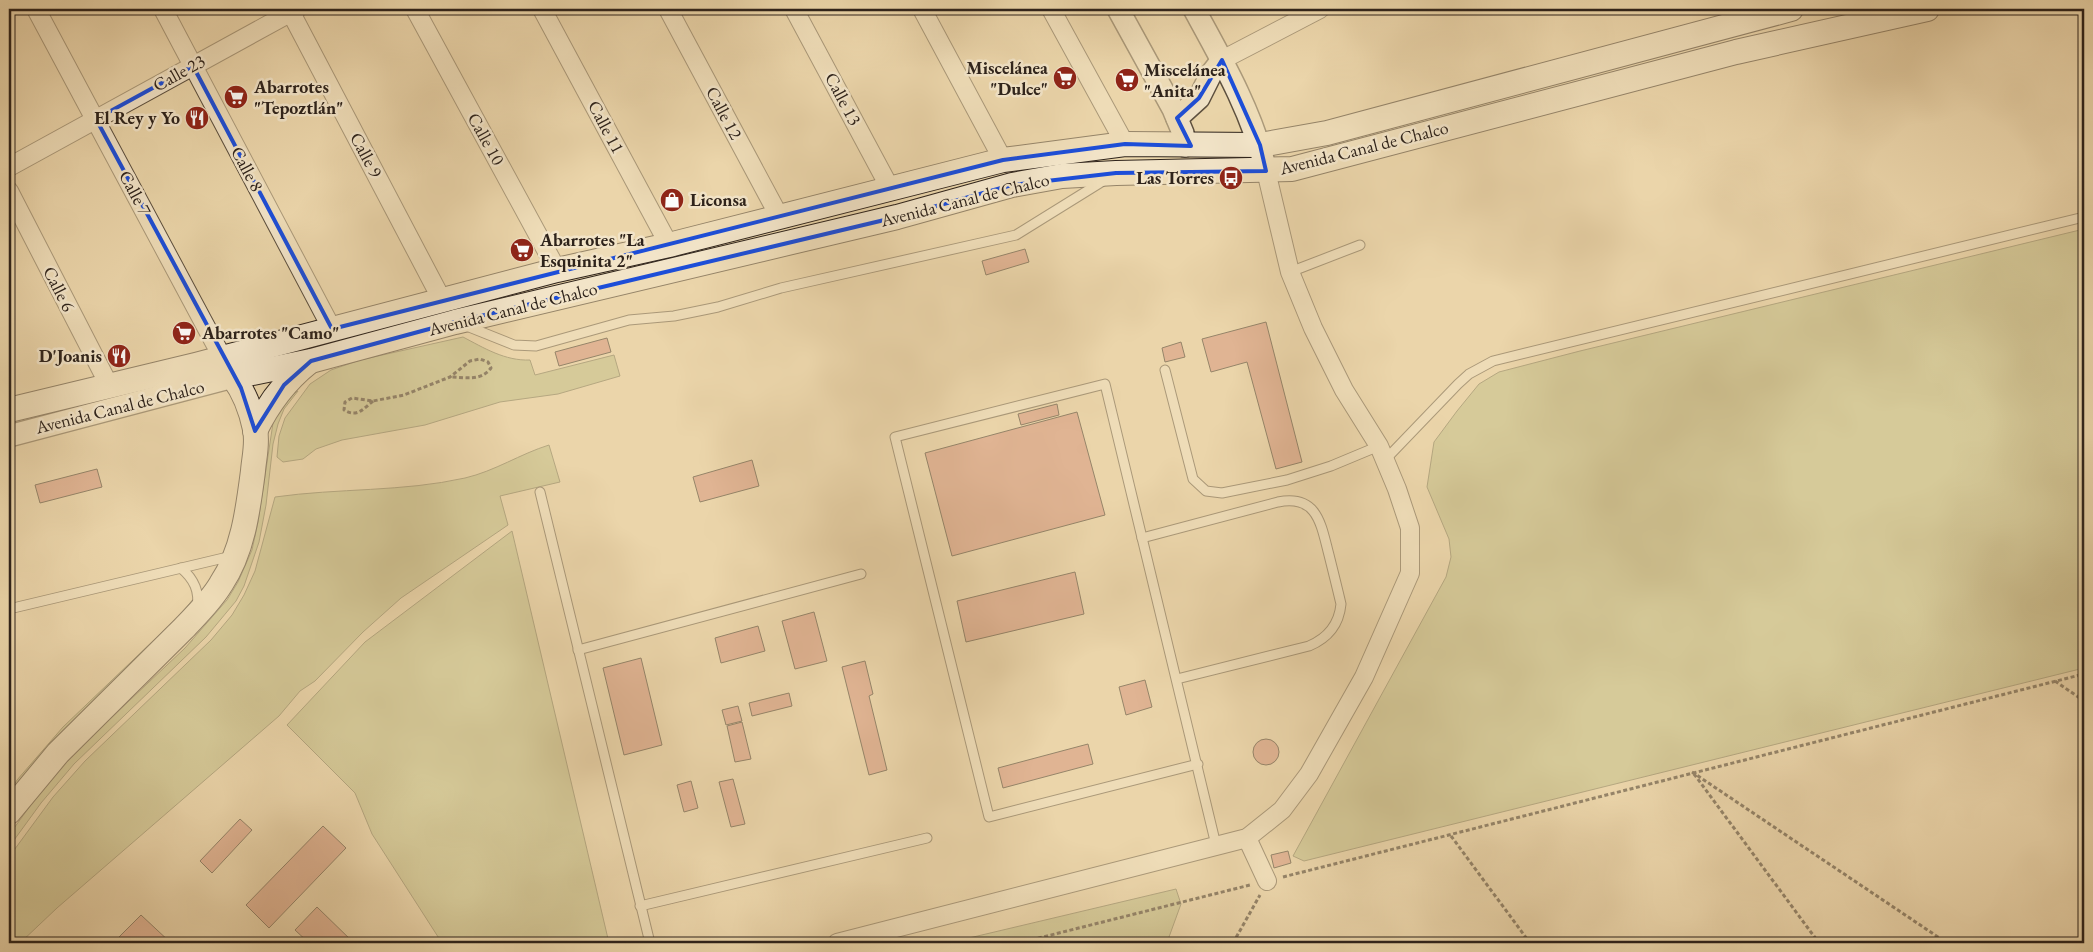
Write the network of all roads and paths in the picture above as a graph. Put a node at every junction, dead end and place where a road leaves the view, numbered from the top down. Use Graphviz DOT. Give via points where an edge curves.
graph roads {
  1 [pos="36,9"];
  2 [pos="163,9"];
  3 [pos="415,9"];
  4 [pos="542,9"];
  5 [pos="668,9"];
  6 [pos="794,9"];
  7 [pos="922,9"];
  8 [pos="1051,9"];
  9 [pos="1118,9"];
  10 [pos="1194,9"];
  11 [pos="1320,9"];
  12 [pos="1791,9"];
  13 [pos="1927,9"];
  14 [pos="292,10"];
  15 [pos="1222,60"];
  16 [pos="193,66"];
  17 [pos="1176,118"];
  18 [pos="96,119"];
  19 [pos="1125,144"];
  20 [pos="1260,145"];
  21 [pos="1185,146"];
  22 [pos="1003,160"];
  23 [pos="9,167"];
  24 [pos="1266,171"];
  25 [pos="1116,173"];
  26 [pos="891,190"];
  27 [pos="9,191"];
  28 [pos="780,216"];
  29 [pos="2084,217"];
  30 [pos="669,245"];
  31 [pos="1360,245"];
  32 [pos="558,270"];
  33 [pos="1290,272"];
  34 [pos="442,300"];
  35 [pos="456,322"];
  36 [pos="332,329"];
  37 [pos="311,361"];
  38 [pos="227,368"];
  39 [pos="1165,370"];
  40 [pos="450,377"];
  41 [pos="110,387"];
  42 [pos="373,401"];
  43 [pos="9,410"];
  44 [pos="9,436"];
  45 [pos="256,439"];
  46 [pos="1382,453"];
  47 [pos="540,492"];
  48 [pos="1142,538"];
  49 [pos="235,556"];
  50 [pos="181,568"];
  51 [pos="861,574"];
  52 [pos="9,609"];
  53 [pos="190,622"];
  54 [pos="578,650"];
  55 [pos="2084,674"];
  56 [pos="1177,679"];
  57 [pos="2054,681"];
  58 [pos="2084,701"];
  59 [pos="1198,764"];
  60 [pos="1692,772"];
  61 [pos="9,812"];
  62 [pos="1451,836"];
  63 [pos="927,838"];
  64 [pos="1247,838"];
  65 [pos="1216,845"];
  66 [pos="1267,881"];
  67 [pos="640,906"];
  68 [pos="650,943"];
  69 [pos="837,943"];
  70 [pos="1019,943"];
  71 [pos="1233,943"];
  72 [pos="1530,943"];
  73 [pos="1819,943"];
  74 [pos="1947,943"];
  1 -- 18 [label="street, Calle 7"];
  2 -- 16 [label="street, Calle 8"];
  3 -- 32 [label="street, Calle 10"];
  4 -- 30 [label="street, Calle 11"];
  5 -- 28 [label="street, Calle 12"];
  6 -- 26 [label="street, Calle 13"];
  7 -- 22 [label="street"];
  8 -- 19 [label="street"];
  9 -- 17 [label="street"];
  10 -- 15 [label="street"];
  11 -- 15 [label="street"];
  12 -- 20 [label="main road, Avenida Canal de Chalco" via="1327,132"];
  13 -- 24 [label="main road, Avenida Canal de Chalco" via="1736,52 1292,169"];
  14 -- 16 [label="street, Calle 23"];
  14 -- 34 [label="street, Calle 9"];
  15 -- 17 [label="street" via="1199,98"];
  15 -- 20 [label="street"];
  16 -- 18 [label="street, Calle 23"];
  16 -- 36 [label="street, Calle 8"];
  17 -- 21 [label="street"];
  18 -- 23 [label="street, Calle 23"];
  18 -- 38 [label="street, Calle 7"];
  19 -- 21 [label="main road, Avenida Canal de Chalco"];
  19 -- 22 [label="main road, Avenida Canal de Chalco"];
  20 -- 21 [label="main road, Avenida Canal de Chalco"];
  20 -- 24 [label="street"];
  22 -- 26 [label="main road, Avenida Canal de Chalco"];
  24 -- 25 [label="main road, Avenida Canal de Chalco"];
  24 -- 33 [label="street"];
  25 -- 35 [label="main road, Avenida Canal de Chalco" via="1062,176 1012,185 896,217"];
  25 -- 35 [label="lane" via="1016,235 781,288 718,307 674,316 629,320 536,346 514,345"];
  26 -- 28 [label="main road, Avenida Canal de Chalco"];
  27 -- 41 [label="street, Calle 6"];
  28 -- 30 [label="main road, Avenida Canal de Chalco"];
  29 -- 46 [label="lane" via="1493,361 1468,374"];
  30 -- 32 [label="main road, Avenida Canal de Chalco"];
  31 -- 33 [label="lane"];
  32 -- 34 [label="main road, Avenida Canal de Chalco"];
  33 -- 46 [label="street" via="1312,328"];
  34 -- 36 [label="main road, Avenida Canal de Chalco"];
  35 -- 37 [label="main road, Avenida Canal de Chalco"];
  36 -- 38 [label="main road, Avenida Canal de Chalco"];
  37 -- 38 [label="main road, Avenida Canal de Chalco"];
  37 -- 45 [label="main road" via="284,385 264,413"];
  38 -- 41 [label="main road, Avenida Canal de Chalco"];
  38 -- 44 [label="street, Avenida Canal de Chalco"];
  38 -- 45 [label="main road" via="249,406"];
  39 -- 46 [label="lane" via="1193,479 1206,490 1222,493 1287,480"];
  40 -- 40 [label="path" via="470,361 480,358 491,368 473,379"];
  40 -- 42 [label="path" via="404,395"];
  41 -- 43 [label="main road, Avenida Canal de Chalco"];
  42 -- 42 [label="path" via="359,413 344,410 345,402 352,398"];
  45 -- 49 [label="main road" via="247,516"];
  46 -- 64 [label="street" via="1410,528 1410,573 1364,677 1309,774 1282,810"];
  47 -- 54 [label="lane"];
  48 -- 56 [label="lane"];
  48 -- 56 [label="lane" via="1295,500 1310,507 1320,520 1341,604 1333,629 1318,642"];
  48 -- 59 [label="lane" via="1104,384 896,437 989,817"];
  49 -- 50 [label="lane"];
  49 -- 53 [label="main road" via="222,584"];
  50 -- 52 [label="lane"];
  50 -- 53 [label="lane" via="192,580 198,596"];
  51 -- 54 [label="lane"];
  53 -- 61 [label="main road" via="58,754"];
  54 -- 67 [label="lane"];
  55 -- 57 [label="path"];
  56 -- 59 [label="lane"];
  57 -- 58 [label="path"];
  57 -- 60 [label="path"];
  59 -- 65 [label="lane"];
  60 -- 62 [label="path"];
  60 -- 73 [label="path"];
  60 -- 74 [label="path"];
  62 -- 66 [label="path"];
  62 -- 72 [label="path"];
  63 -- 67 [label="lane"];
  64 -- 65 [label="street"];
  64 -- 66 [label="street"];
  65 -- 69 [label="street"];
  66 -- 70 [label="path"];
  66 -- 71 [label="path"];
  67 -- 68 [label="lane"];
}
